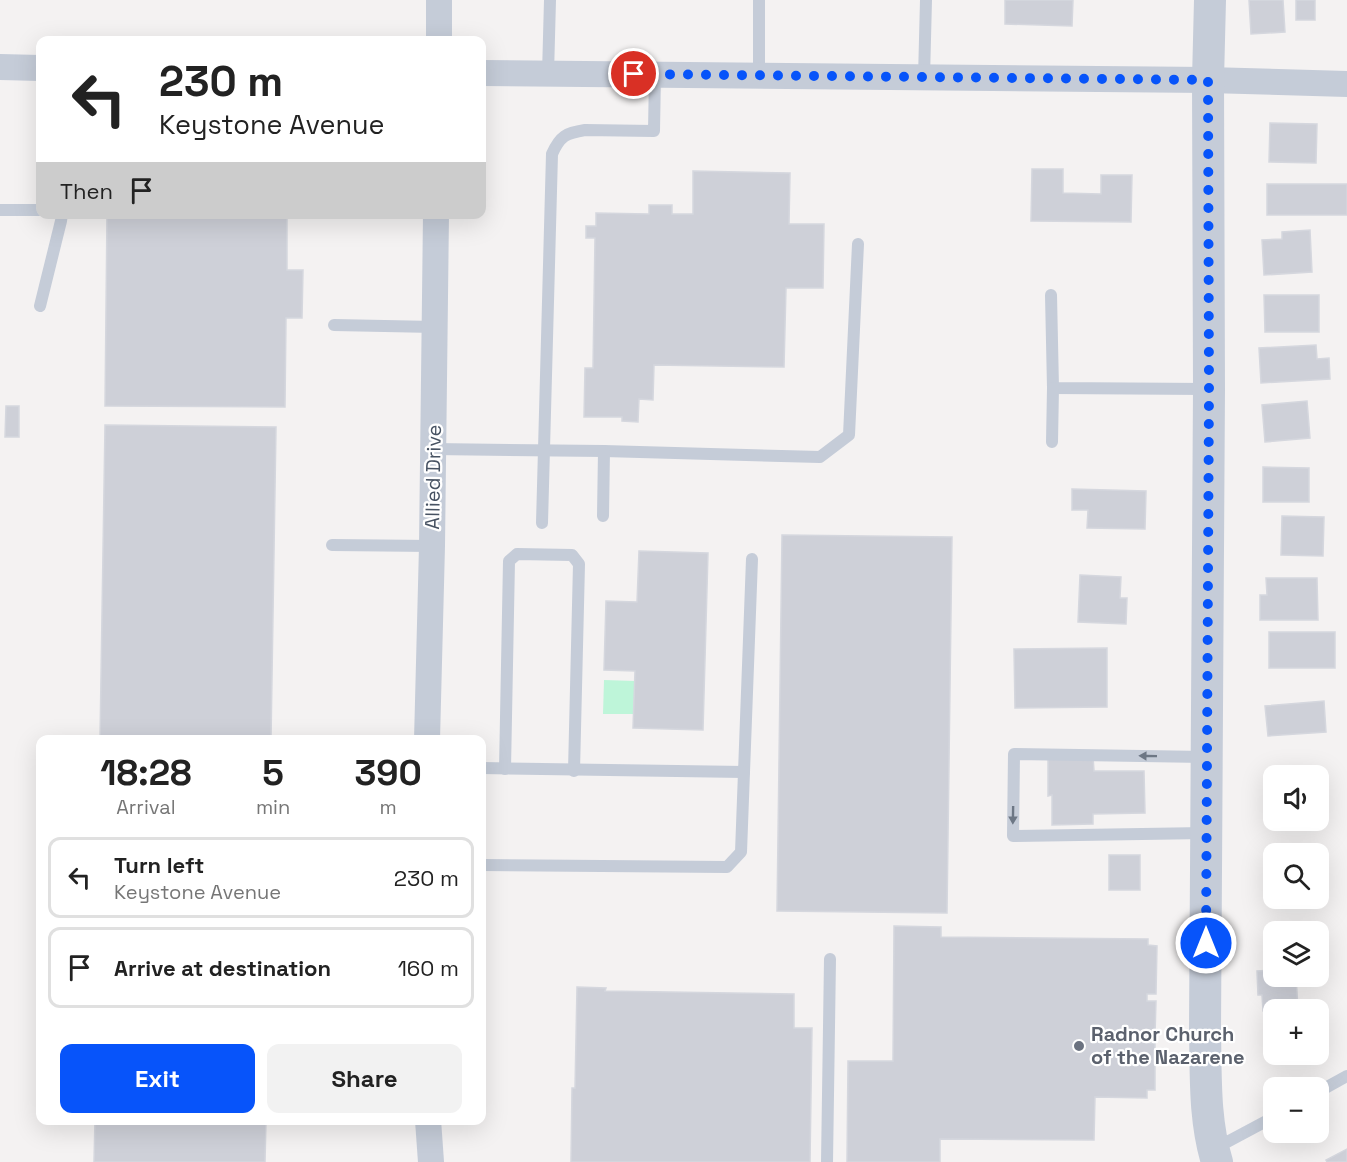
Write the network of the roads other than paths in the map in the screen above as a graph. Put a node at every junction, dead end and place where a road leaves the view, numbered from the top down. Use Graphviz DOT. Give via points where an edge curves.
graph roads {
  1 [pos="439,0"];
  2 [pos="550,0"];
  3 [pos="759,0"];
  4 [pos="926,0"];
  5 [pos="1210,0"];
  6 [pos="439,36"];
  7 [pos="0,67"];
  8 [pos="36,68"];
  9 [pos="486,73"];
  10 [pos="548,74"];
  11 [pos="655,74"];
  12 [pos="759,76"];
  13 [pos="924,78"];
  14 [pos="1208,80"];
  15 [pos="1347,84"];
  16 [pos="0,210"];
  17 [pos="36,210"];
  18 [pos="61,219"];
  19 [pos="436,219"];
  20 [pos="858,244"];
  21 [pos="1051,295"];
  22 [pos="40,306"];
  23 [pos="334,325"];
  24 [pos="435,327"];
  25 [pos="1053,388"];
  26 [pos="1209,389"];
  27 [pos="1052,442"];
  28 [pos="433,449"];
  29 [pos="543,450"];
  30 [pos="604,451"];
  31 [pos="603,516"];
  32 [pos="542,523"];
  33 [pos="332,545"];
  34 [pos="432,546"];
  35 [pos="752,559"];
  36 [pos="427,735"];
  37 [pos="1207,757"];
  38 [pos="486,768"];
  39 [pos="505,769"];
  40 [pos="574,771"];
  41 [pos="744,772"];
  42 [pos="1206,833"];
  43 [pos="486,865"];
  44 [pos="830,959"];
  45 [pos="1347,1076"];
  46 [pos="1329,1086"];
  47 [pos="1263,1124"];
  48 [pos="428,1125"];
  49 [pos="1215,1156"];
  50 [pos="431,1162"];
  51 [pos="827,1162"];
  1 -- 6 [label="street"];
  2 -- 10 [label="lane"];
  3 -- 12 [label="lane"];
  4 -- 13 [label="lane"];
  5 -- 14 [label="street"];
  7 -- 8 [label="street"];
  9 -- 10 [label="street"];
  10 -- 11 [label="street"];
  11 -- 12 [label="street"];
  11 -- 29 [label="lane" via="654,131 575,132 564,136 552,154"];
  12 -- 13 [label="street"];
  13 -- 14 [label="street"];
  14 -- 15 [label="street"];
  14 -- 26 [label="street"];
  16 -- 17 [label="lane"];
  18 -- 22 [label="lane"];
  19 -- 24 [label="street, Allied Drive"];
  20 -- 30 [label="lane" via="849,435 820,457"];
  21 -- 25 [label="lane"];
  23 -- 24 [label="lane"];
  24 -- 28 [label="street, Allied Drive"];
  25 -- 26 [label="lane"];
  25 -- 27 [label="lane"];
  26 -- 37 [label="street"];
  28 -- 29 [label="lane"];
  28 -- 34 [label="street, Allied Drive"];
  29 -- 30 [label="lane"];
  29 -- 32 [label="lane"];
  30 -- 31 [label="lane"];
  33 -- 34 [label="lane"];
  34 -- 36 [label="street, Allied Drive"];
  35 -- 41 [label="lane"];
  37 -- 42 [label="street"];
  37 -- 42 [label="lane, one-way" via="1014,754 1013,836"];
  38 -- 39 [label="lane"];
  39 -- 40 [label="lane"];
  39 -- 40 [label="lane" via="509,561 517,554 550,554 572,555 579,564"];
  40 -- 41 [label="lane"];
  41 -- 43 [label="lane" via="741,852 727,867"];
  42 -- 49 [label="street" via="1206,1066 1208,1118"];
  44 -- 51 [label="lane"];
  45 -- 46 [label="lane"];
  47 -- 49 [label="lane"];
  48 -- 50 [label="street"];
}
